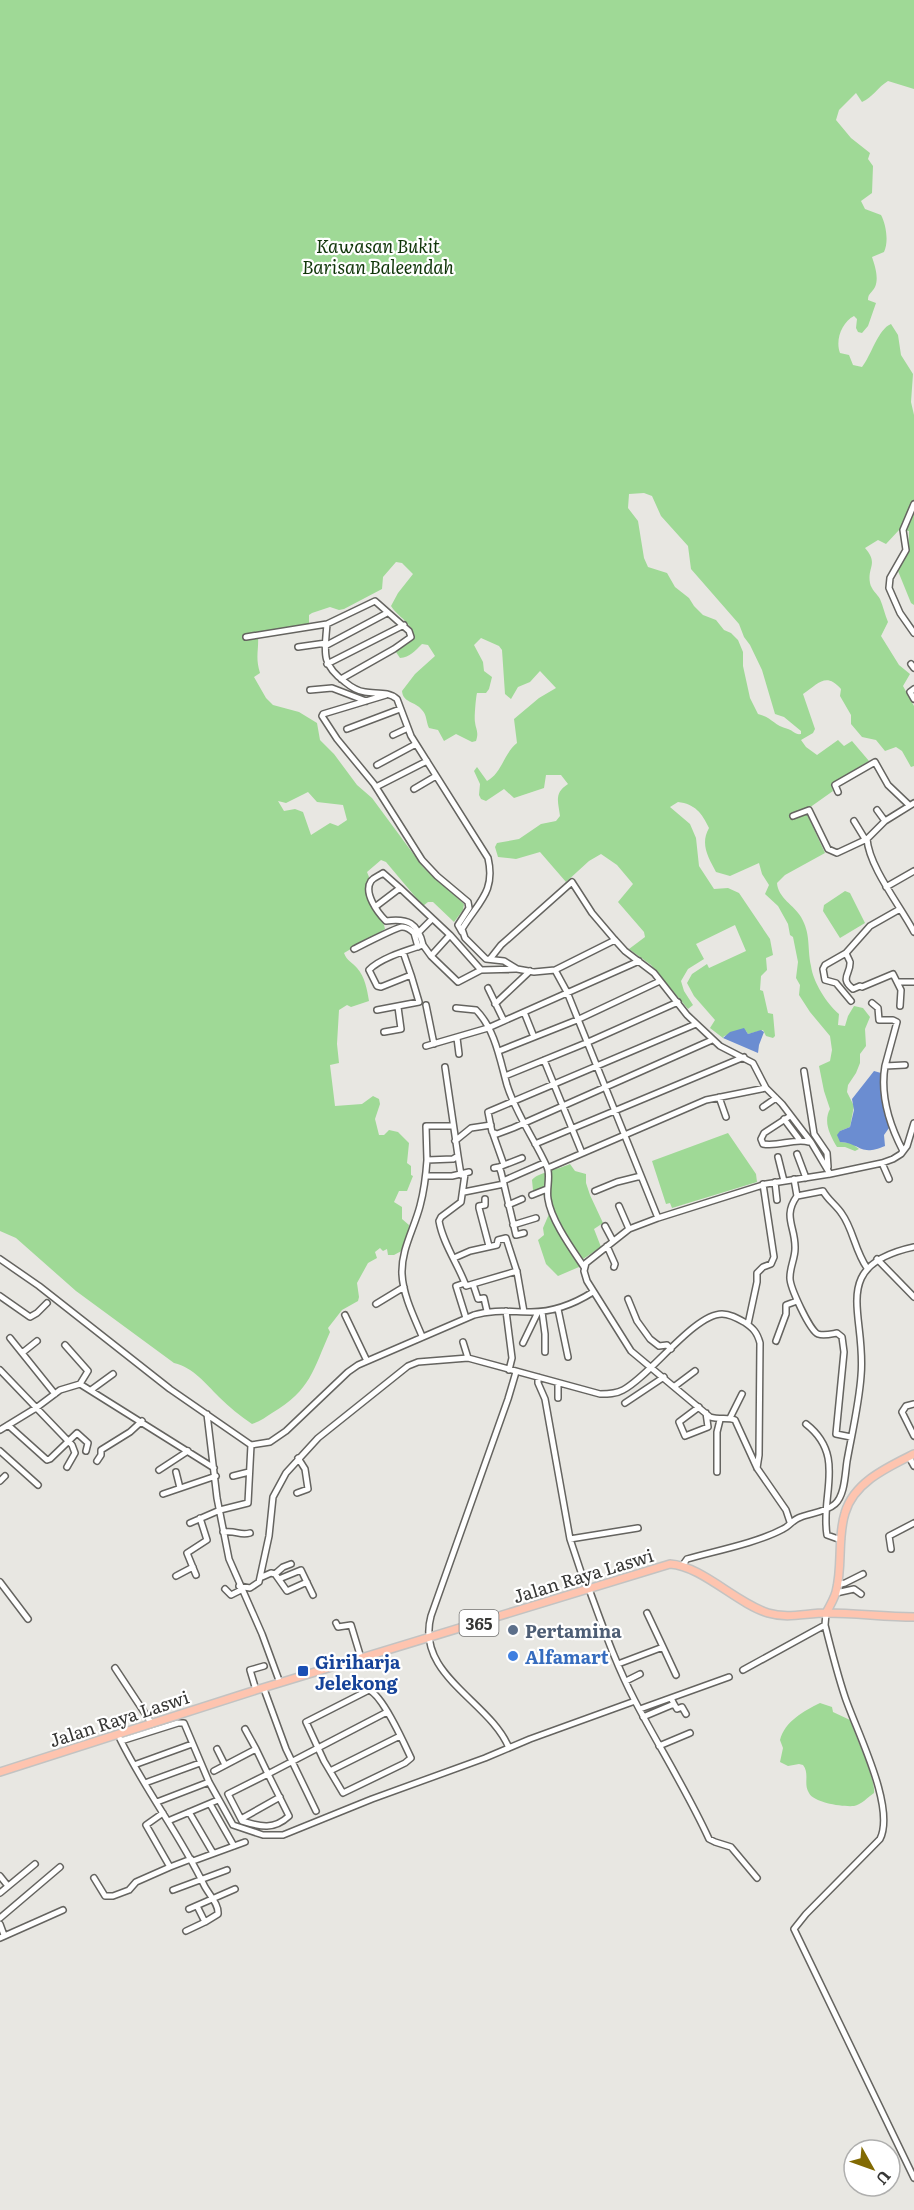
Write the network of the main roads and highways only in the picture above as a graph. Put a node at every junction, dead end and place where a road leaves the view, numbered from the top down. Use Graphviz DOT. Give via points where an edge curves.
graph roads {
  1 [pos="911,1456"];
  2 [pos="826,1613"];
  3 [pos="914,1617"];
  4 [pos="0,1772"];
  1 -- 2 [label="main road" via="888,1466 853,1496 844,1515 836,1593"];
  2 -- 3 [label="main road, Jalan Raya Laswi"];
  2 -- 4 [label="main road, Jalan Raya Laswi / 365" via="769,1613 685,1562 670,1564"];
}
